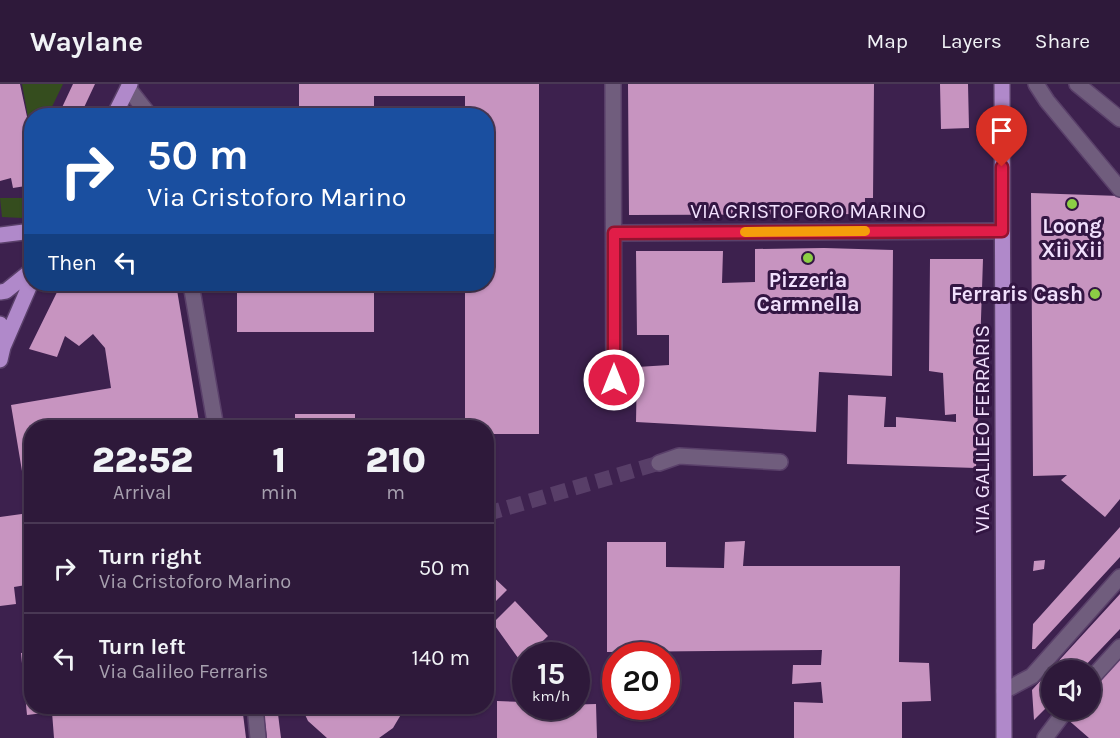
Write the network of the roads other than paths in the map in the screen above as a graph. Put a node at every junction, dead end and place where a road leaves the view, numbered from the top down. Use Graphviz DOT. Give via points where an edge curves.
graph roads {
  1 [pos="613,84"];
  2 [pos="1002,84"];
  3 [pos="1036,84"];
  4 [pos="1077,84"];
  5 [pos="129,86"];
  6 [pos="118,108"];
  7 [pos="144,108"];
  8 [pos="1120,119"];
  9 [pos="1120,189"];
  10 [pos="1002,231"];
  11 [pos="24,232"];
  12 [pos="614,233"];
  13 [pos="0,235"];
  14 [pos="24,276"];
  15 [pos="27,291"];
  16 [pos="192,291"];
  17 [pos="0,292"];
  18 [pos="0,324"];
  19 [pos="2,353"];
  20 [pos="614,401"];
  21 [pos="215,420"];
  22 [pos="780,462"];
  23 [pos="659,463"];
  24 [pos="1120,578"];
  25 [pos="1120,647"];
  26 [pos="1101,668"];
  27 [pos="1004,691"];
  28 [pos="256,714"];
  29 [pos="1058,720"];
  30 [pos="258,738"];
  31 [pos="1004,738"];
  32 [pos="1045,738"];
  1 -- 12 [label="street"];
  2 -- 10 [label="main road, VIA GALILEO FERRARIS"];
  3 -- 9 [label="street"];
  4 -- 8 [label="street"];
  5 -- 6 [label="main road"];
  5 -- 7 [label="street"];
  10 -- 12 [label="street, VIA CRISTOFORO MARINO"];
  10 -- 27 [label="main road, VIA GALILEO FERRARIS"];
  11 -- 13 [label="main road"];
  12 -- 20 [label="street"];
  14 -- 17 [label="main road"];
  15 -- 19 [label="main road"];
  16 -- 21 [label="street"];
  18 -- 19 [label="main road"];
  22 -- 23 [label="street" via="679,456"];
  24 -- 27 [label="street" via="1032,676"];
  25 -- 26 [label="street"];
  27 -- 31 [label="main road, VIA GALILEO FERRARIS"];
  28 -- 30 [label="street"];
  29 -- 32 [label="street"];
}
